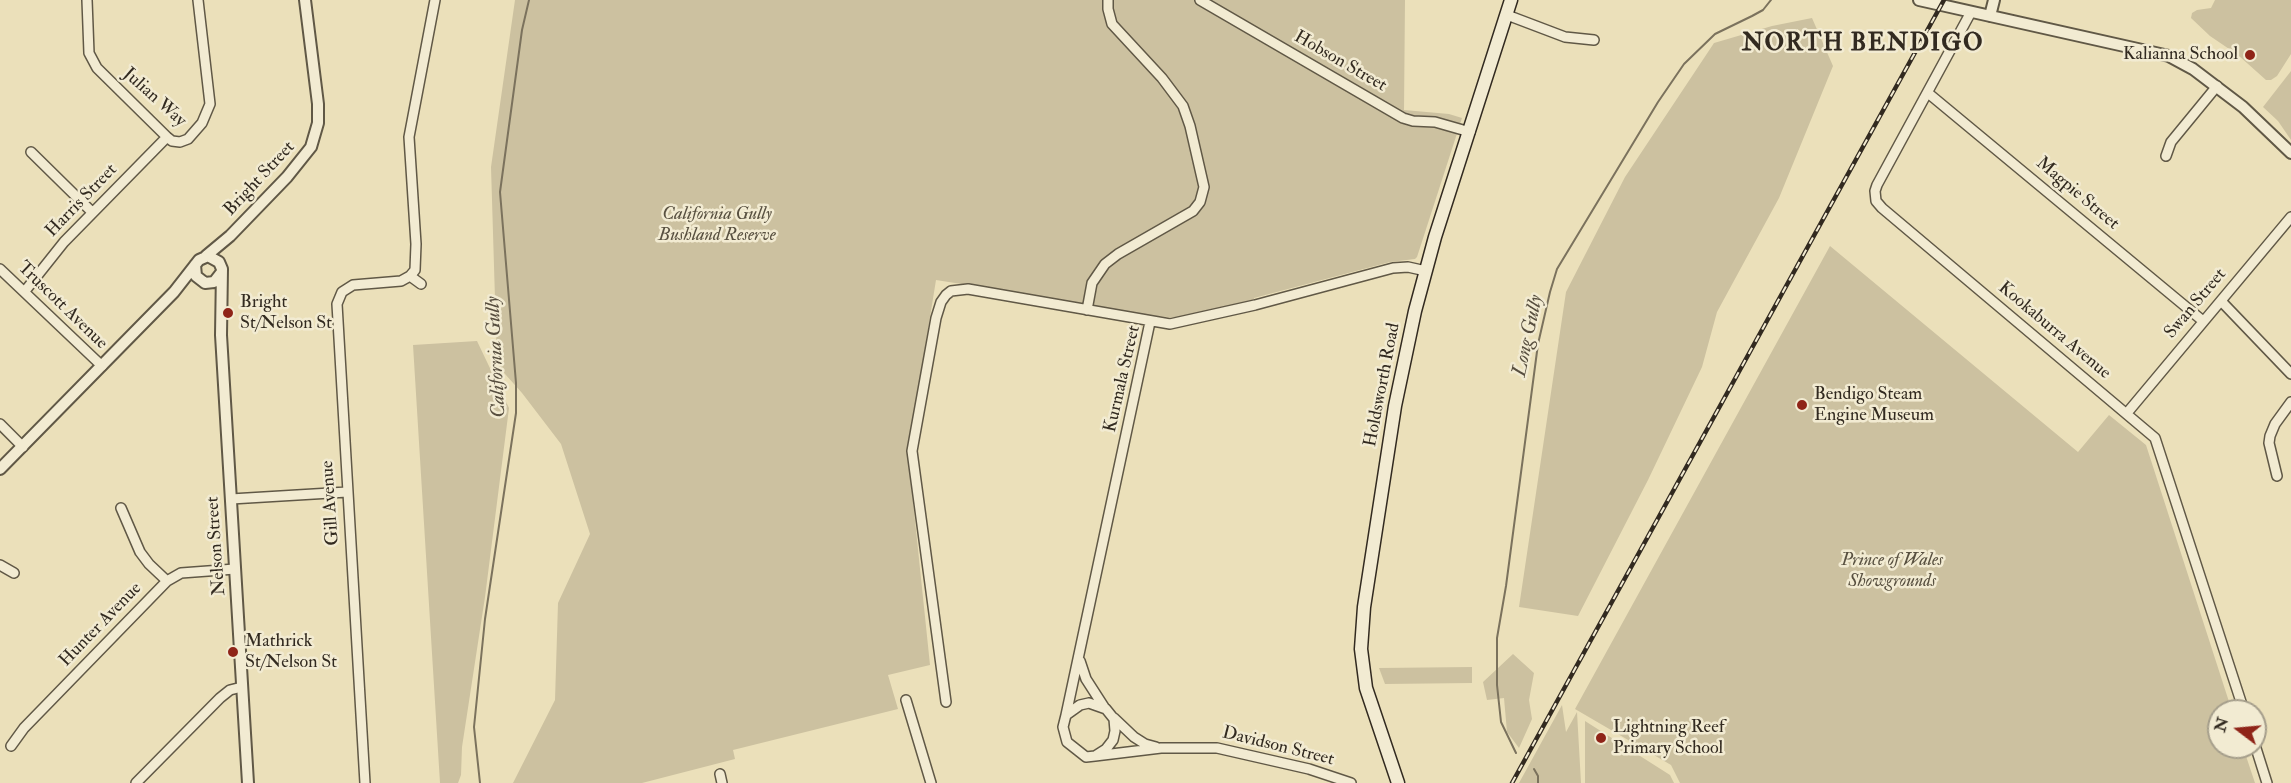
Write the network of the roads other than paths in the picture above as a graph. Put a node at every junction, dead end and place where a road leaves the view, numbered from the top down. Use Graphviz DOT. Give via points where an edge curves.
graph roads {
  1 [pos="87,0"];
  2 [pos="198,0"];
  3 [pos="305,0"];
  4 [pos="435,0"];
  5 [pos="1108,0"];
  6 [pos="1200,0"];
  7 [pos="1511,0"];
  8 [pos="1919,0"];
  9 [pos="1994,0"];
  10 [pos="1971,12"];
  11 [pos="1506,15"];
  12 [pos="1990,16"];
  13 [pos="1594,40"];
  14 [pos="2217,86"];
  15 [pos="1928,93"];
  16 [pos="1470,132"];
  17 [pos="167,137"];
  18 [pos="31,153"];
  19 [pos="2291,153"];
  20 [pos="2166,156"];
  21 [pos="92,212"];
  22 [pos="2291,217"];
  23 [pos="230,236"];
  24 [pos="206,256"];
  25 [pos="196,264"];
  26 [pos="0,269"];
  27 [pos="221,269"];
  28 [pos="1425,271"];
  29 [pos="410,276"];
  30 [pos="204,283"];
  31 [pos="421,284"];
  32 [pos="25,291"];
  33 [pos="174,292"];
  34 [pos="2221,301"];
  35 [pos="220,308"];
  36 [pos="1087,310"];
  37 [pos="2204,321"];
  38 [pos="1150,322"];
  39 [pos="102,366"];
  40 [pos="2291,374"];
  41 [pos="2291,402"];
  42 [pos="2127,413"];
  43 [pos="0,424"];
  44 [pos="23,447"];
  45 [pos="0,470"];
  46 [pos="2277,476"];
  47 [pos="347,492"];
  48 [pos="231,499"];
  49 [pos="121,508"];
  50 [pos="0,565"];
  51 [pos="236,569"];
  52 [pos="14,573"];
  53 [pos="167,581"];
  54 [pos="1080,647"];
  55 [pos="242,687"];
  56 [pos="2240,699"];
  57 [pos="906,700"];
  58 [pos="945,702"];
  59 [pos="1108,712"];
  60 [pos="1066,715"];
  61 [pos="11,746"];
  62 [pos="1161,748"];
  63 [pos="1095,756"];
  64 [pos="2259,759"];
  65 [pos="136,783"];
  66 [pos="248,783"];
  67 [pos="365,783"];
  68 [pos="931,783"];
  69 [pos="1351,783"];
  70 [pos="1398,783"];
  71 [pos="2267,783"];
  1 -- 17 [label="street, Julian Way" via="89,53 97,68"];
  2 -- 17 [label="street, Julian Way" via="209,109 188,139 180,142"];
  3 -- 23 [label="street, Bright Street" via="318,93 315,136 300,164"];
  4 -- 29 [label="street" via="409,137 417,255"];
  5 -- 36 [label="street" via="1112,24 1183,106 1204,186 1193,211 1105,264 1092,283"];
  6 -- 16 [label="street, Hobson Street" via="1403,118"];
  7 -- 11 [label="main road, Holdsworth Road"];
  8 -- 10 [label="street"];
  9 -- 12 [label="street"];
  10 -- 12 [label="street"];
  10 -- 15 [label="street, Kookaburra Avenue"];
  11 -- 13 [label="street" via="1565,37"];
  11 -- 16 [label="main road, Holdsworth Road"];
  12 -- 14 [label="street" via="2162,54"];
  14 -- 19 [label="street"];
  14 -- 20 [label="street" via="2171,142"];
  15 -- 37 [label="street, Magpie Street"];
  15 -- 42 [label="street, Kookaburra Avenue" via="1877,185 1878,203"];
  16 -- 28 [label="main road, Holdsworth Road"];
  17 -- 21 [label="street, Harris Street"];
  18 -- 21 [label="street"];
  21 -- 32 [label="street, Harris Street"];
  22 -- 34 [label="street, Swan Street"];
  23 -- 24 [label="street, Bright Street"];
  23 -- 27 [label="street, Bright Street"];
  24 -- 25 [label="street"];
  24 -- 27 [label="street" via="214,258"];
  25 -- 30 [label="street" via="196,276"];
  25 -- 33 [label="street"];
  26 -- 32 [label="street, Truscott Avenue"];
  27 -- 30 [label="street" via="216,281"];
  27 -- 35 [label="street, Nelson Street"];
  28 -- 38 [label="street, Kurmala Street" via="1393,268 1190,321"];
  28 -- 70 [label="main road, Holdsworth Road" via="1394,415 1362,636 1366,688"];
  29 -- 31 [label="street"];
  29 -- 47 [label="street, Gill Avenue" via="353,285 339,298 336,320"];
  30 -- 33 [label="street"];
  30 -- 35 [label="street, Nelson Street"];
  32 -- 39 [label="street, Truscott Avenue"];
  33 -- 39 [label="street"];
  34 -- 37 [label="street, Swan Street"];
  34 -- 40 [label="street"];
  35 -- 48 [label="street, Nelson Street"];
  36 -- 38 [label="street"];
  36 -- 58 [label="street" via="968,289 951,291 938,309 912,451"];
  37 -- 42 [label="street, Swan Street"];
  38 -- 54 [label="street, Kurmala Street"];
  39 -- 44 [label="street"];
  41 -- 46 [label="street" via="2270,436"];
  42 -- 56 [label="street, Kookaburra Avenue" via="2157,443"];
  43 -- 44 [label="street"];
  44 -- 45 [label="street"];
  47 -- 48 [label="street"];
  47 -- 67 [label="street, Gill Avenue"];
  48 -- 51 [label="street, Nelson Street"];
  49 -- 53 [label="street" via="144,559"];
  50 -- 52 [label="street"];
  51 -- 53 [label="street, Hunter Avenue" via="181,573"];
  51 -- 55 [label="street, Nelson Street"];
  53 -- 61 [label="street, Hunter Avenue"];
  54 -- 59 [label="street, Kurmala Street" via="1082,671"];
  54 -- 60 [label="street, Kurmala Street"];
  55 -- 65 [label="street" via="220,698"];
  55 -- 66 [label="street, Nelson Street"];
  57 -- 68 [label="street"];
  59 -- 60 [label="street" via="1084,704"];
  59 -- 62 [label="street, Davidson Street" via="1140,741"];
  59 -- 63 [label="street" via="1115,723 1114,735 1110,745"];
  60 -- 63 [label="street" via="1066,742 1086,757"];
  62 -- 63 [label="street, Davidson Street"];
  62 -- 69 [label="street, Davidson Street" via="1232,750"];
  64 -- 71 [label="street"];
}
